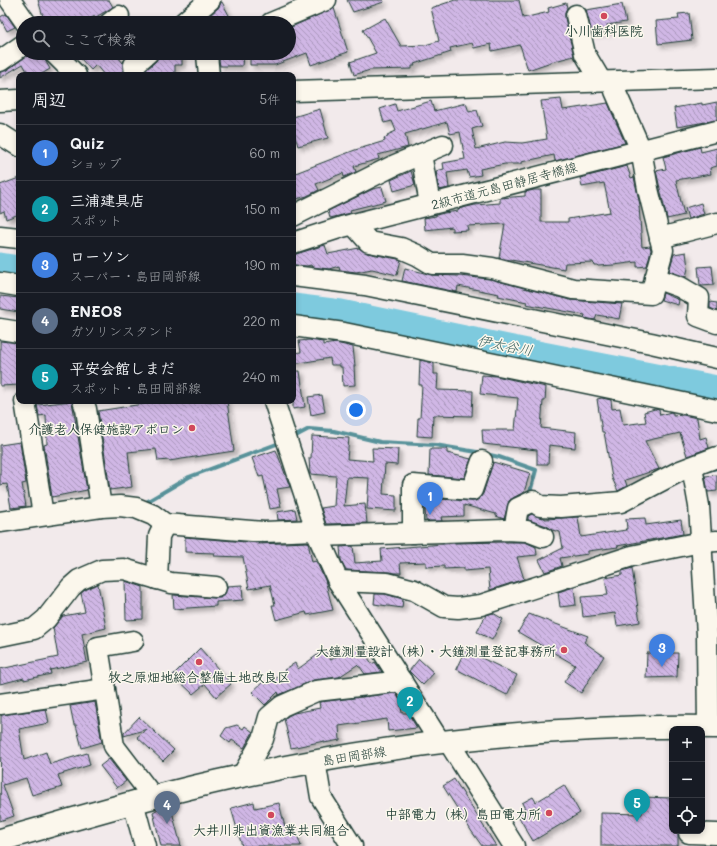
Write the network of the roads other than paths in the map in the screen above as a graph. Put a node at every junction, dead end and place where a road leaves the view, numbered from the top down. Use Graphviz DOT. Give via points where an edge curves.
graph roads {
  1 [pos="10,0"];
  2 [pos="210,0"];
  3 [pos="326,0"];
  4 [pos="576,15"];
  5 [pos="21,16"];
  6 [pos="191,16"];
  7 [pos="288,16"];
  8 [pos="16,50"];
  9 [pos="66,60"];
  10 [pos="140,60"];
  11 [pos="208,60"];
  12 [pos="0,61"];
  13 [pos="74,72"];
  14 [pos="135,72"];
  15 [pos="209,72"];
  16 [pos="717,78"];
  17 [pos="608,86"];
  18 [pos="296,91"];
  19 [pos="16,100"];
  20 [pos="0,101"];
  21 [pos="717,131"];
  22 [pos="0,134"];
  23 [pos="16,144"];
  24 [pos="443,145"];
  25 [pos="641,150"];
  26 [pos="421,154"];
  27 [pos="430,204"];
  28 [pos="296,216"];
  29 [pos="296,218"];
  30 [pos="717,223"];
  31 [pos="348,226"];
  32 [pos="0,236"];
  33 [pos="16,238"];
  34 [pos="660,238"];
  35 [pos="296,242"];
  36 [pos="296,276"];
  37 [pos="655,278"];
  38 [pos="0,283"];
  39 [pos="16,286"];
  40 [pos="717,323"];
  41 [pos="296,326"];
  42 [pos="0,330"];
  43 [pos="16,332"];
  44 [pos="717,358"];
  45 [pos="28,404"];
  46 [pos="84,404"];
  47 [pos="275,404"];
  48 [pos="716,414"];
  49 [pos="717,457"];
  50 [pos="482,461"];
  51 [pos="692,467"];
  52 [pos="101,507"];
  53 [pos="43,516"];
  54 [pos="0,522"];
  55 [pos="165,524"];
  56 [pos="514,530"];
  57 [pos="317,533"];
  58 [pos="413,533"];
  59 [pos="543,538"];
  60 [pos="709,542"];
  61 [pos="157,579"];
  62 [pos="338,581"];
  63 [pos="216,587"];
  64 [pos="0,636"];
  65 [pos="133,641"];
  66 [pos="402,681"];
  67 [pos="105,689"];
  68 [pos="0,704"];
  69 [pos="701,726"];
  70 [pos="669,728"];
  71 [pos="444,742"];
  72 [pos="316,761"];
  73 [pos="242,776"];
  74 [pos="143,800"];
  75 [pos="717,834"];
  76 [pos="689,837"];
  77 [pos="0,840"];
  78 [pos="145,846"];
  79 [pos="352,846"];
  80 [pos="514,846"];
  1 -- 5 [label="street"];
  2 -- 6 [label="street"];
  3 -- 7 [label="street"];
  4 -- 17 [label="street" via="586,54"];
  8 -- 12 [label="street"];
  9 -- 13 [label="street"];
  10 -- 14 [label="street" via="134,65"];
  11 -- 15 [label="street"];
  16 -- 17 [label="street"];
  17 -- 18 [label="street"];
  17 -- 25 [label="street"];
  19 -- 20 [label="street"];
  21 -- 25 [label="street, 2級市道元島田静居寺橋線"];
  22 -- 23 [label="street"];
  24 -- 26 [label="street"];
  25 -- 27 [label="street, 2級市道元島田静居寺橋線"];
  25 -- 34 [label="street"];
  26 -- 27 [label="street"];
  26 -- 28 [label="street"];
  27 -- 31 [label="street, 2級市道元島田静居寺橋線"];
  29 -- 31 [label="street"];
  30 -- 34 [label="street"];
  31 -- 35 [label="street, 2級市道元島田静居寺橋線"];
  31 -- 37 [label="street" via="369,242 400,248 432,264 492,268 573,289 650,294"];
  32 -- 33 [label="street"];
  34 -- 37 [label="street" via="663,250"];
  36 -- 44 [label="street" via="365,285 650,342"];
  37 -- 40 [label="street" via="680,287 699,298 698,316"];
  38 -- 39 [label="street"];
  41 -- 48 [label="street" via="344,333"];
  42 -- 43 [label="street"];
  45 -- 53 [label="street"];
  46 -- 52 [label="street"];
  47 -- 57 [label="street"];
  49 -- 51 [label="street"];
  50 -- 58 [label="street" via="472,490 413,485"];
  51 -- 56 [label="street" via="621,502 561,507 540,506 533,501 518,508"];
  51 -- 60 [label="street"];
  52 -- 53 [label="street"];
  52 -- 55 [label="street" via="136,508"];
  53 -- 54 [label="street"];
  55 -- 57 [label="street" via="264,532"];
  55 -- 61 [label="street" via="159,536"];
  56 -- 58 [label="street"];
  56 -- 59 [label="street" via="526,531"];
  57 -- 58 [label="street"];
  57 -- 62 [label="street"];
  60 -- 62 [label="street" via="632,556 481,605 458,608 444,607 414,590 387,583"];
  60 -- 69 [label="street" via="707,635"];
  61 -- 63 [label="street" via="171,583"];
  61 -- 64 [label="street" via="124,569 102,570 79,580 46,619 34,629"];
  62 -- 66 [label="street"];
  65 -- 67 [label="street" via="98,647"];
  66 -- 71 [label="street"];
  66 -- 73 [label="street" via="316,691 282,706 269,717 263,739"];
  67 -- 68 [label="street"];
  67 -- 74 [label="street" via="114,746"];
  70 -- 71 [label="main road, 島田岡部線" via="589,729"];
  71 -- 72 [label="main road, 島田岡部線"];
  71 -- 80 [label="street"];
  72 -- 73 [label="main road, 島田岡部線"];
  72 -- 79 [label="street" via="321,797"];
  73 -- 74 [label="main road, 島田岡部線"];
  74 -- 77 [label="main road, 島田岡部線"];
  74 -- 78 [label="street"];
  75 -- 76 [label="street"];
}
